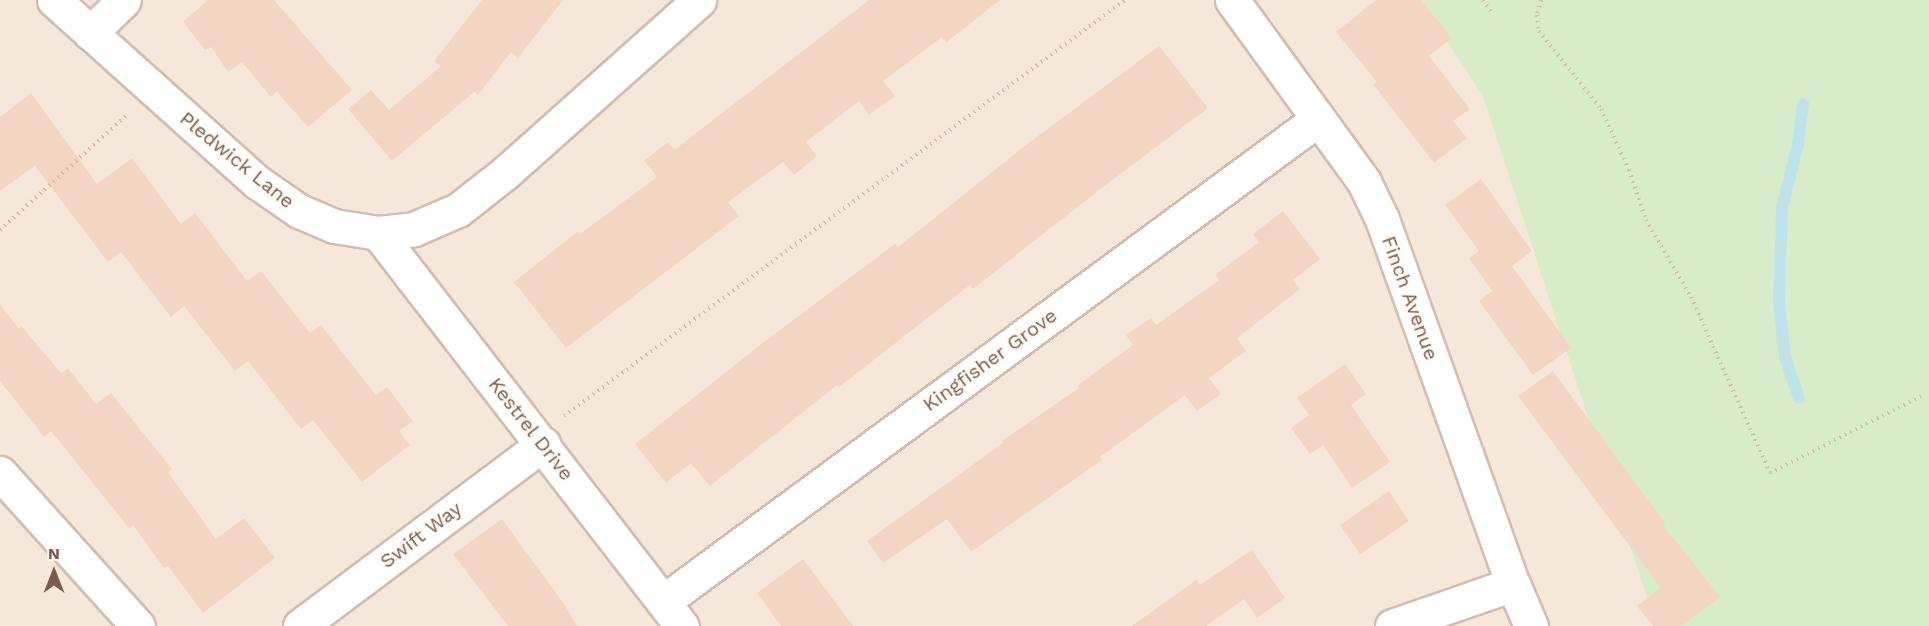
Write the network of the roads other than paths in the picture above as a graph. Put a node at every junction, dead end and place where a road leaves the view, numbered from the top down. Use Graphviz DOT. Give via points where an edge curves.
graph roads {
  1 [pos="54,0"];
  2 [pos="124,0"];
  3 [pos="699,0"];
  4 [pos="1232,0"];
  5 [pos="90,33"];
  6 [pos="1317,120"];
  7 [pos="378,233"];
  8 [pos="540,440"];
  9 [pos="0,473"];
  10 [pos="1513,584"];
  11 [pos="673,614"];
  12 [pos="138,626"];
  13 [pos="300,626"];
  14 [pos="1392,626"];
  15 [pos="1531,626"];
  1 -- 5 [label="street, Pledwick Lane"];
  2 -- 5 [label="street"];
  3 -- 7 [label="street, Pledwick Lane" via="458,210 414,230"];
  4 -- 6 [label="street, Finch Avenue"];
  5 -- 7 [label="street, Pledwick Lane" via="257,182 299,211 334,226"];
  6 -- 10 [label="street, Finch Avenue" via="1364,182 1382,219"];
  6 -- 11 [label="street, Kingfisher Grove"];
  7 -- 8 [label="street, Kestrel Drive"];
  8 -- 11 [label="street, Kestrel Drive"];
  8 -- 13 [label="street, Swift Way"];
  9 -- 12 [label="street"];
  10 -- 14 [label="street"];
  10 -- 15 [label="street, Finch Avenue"];
}
